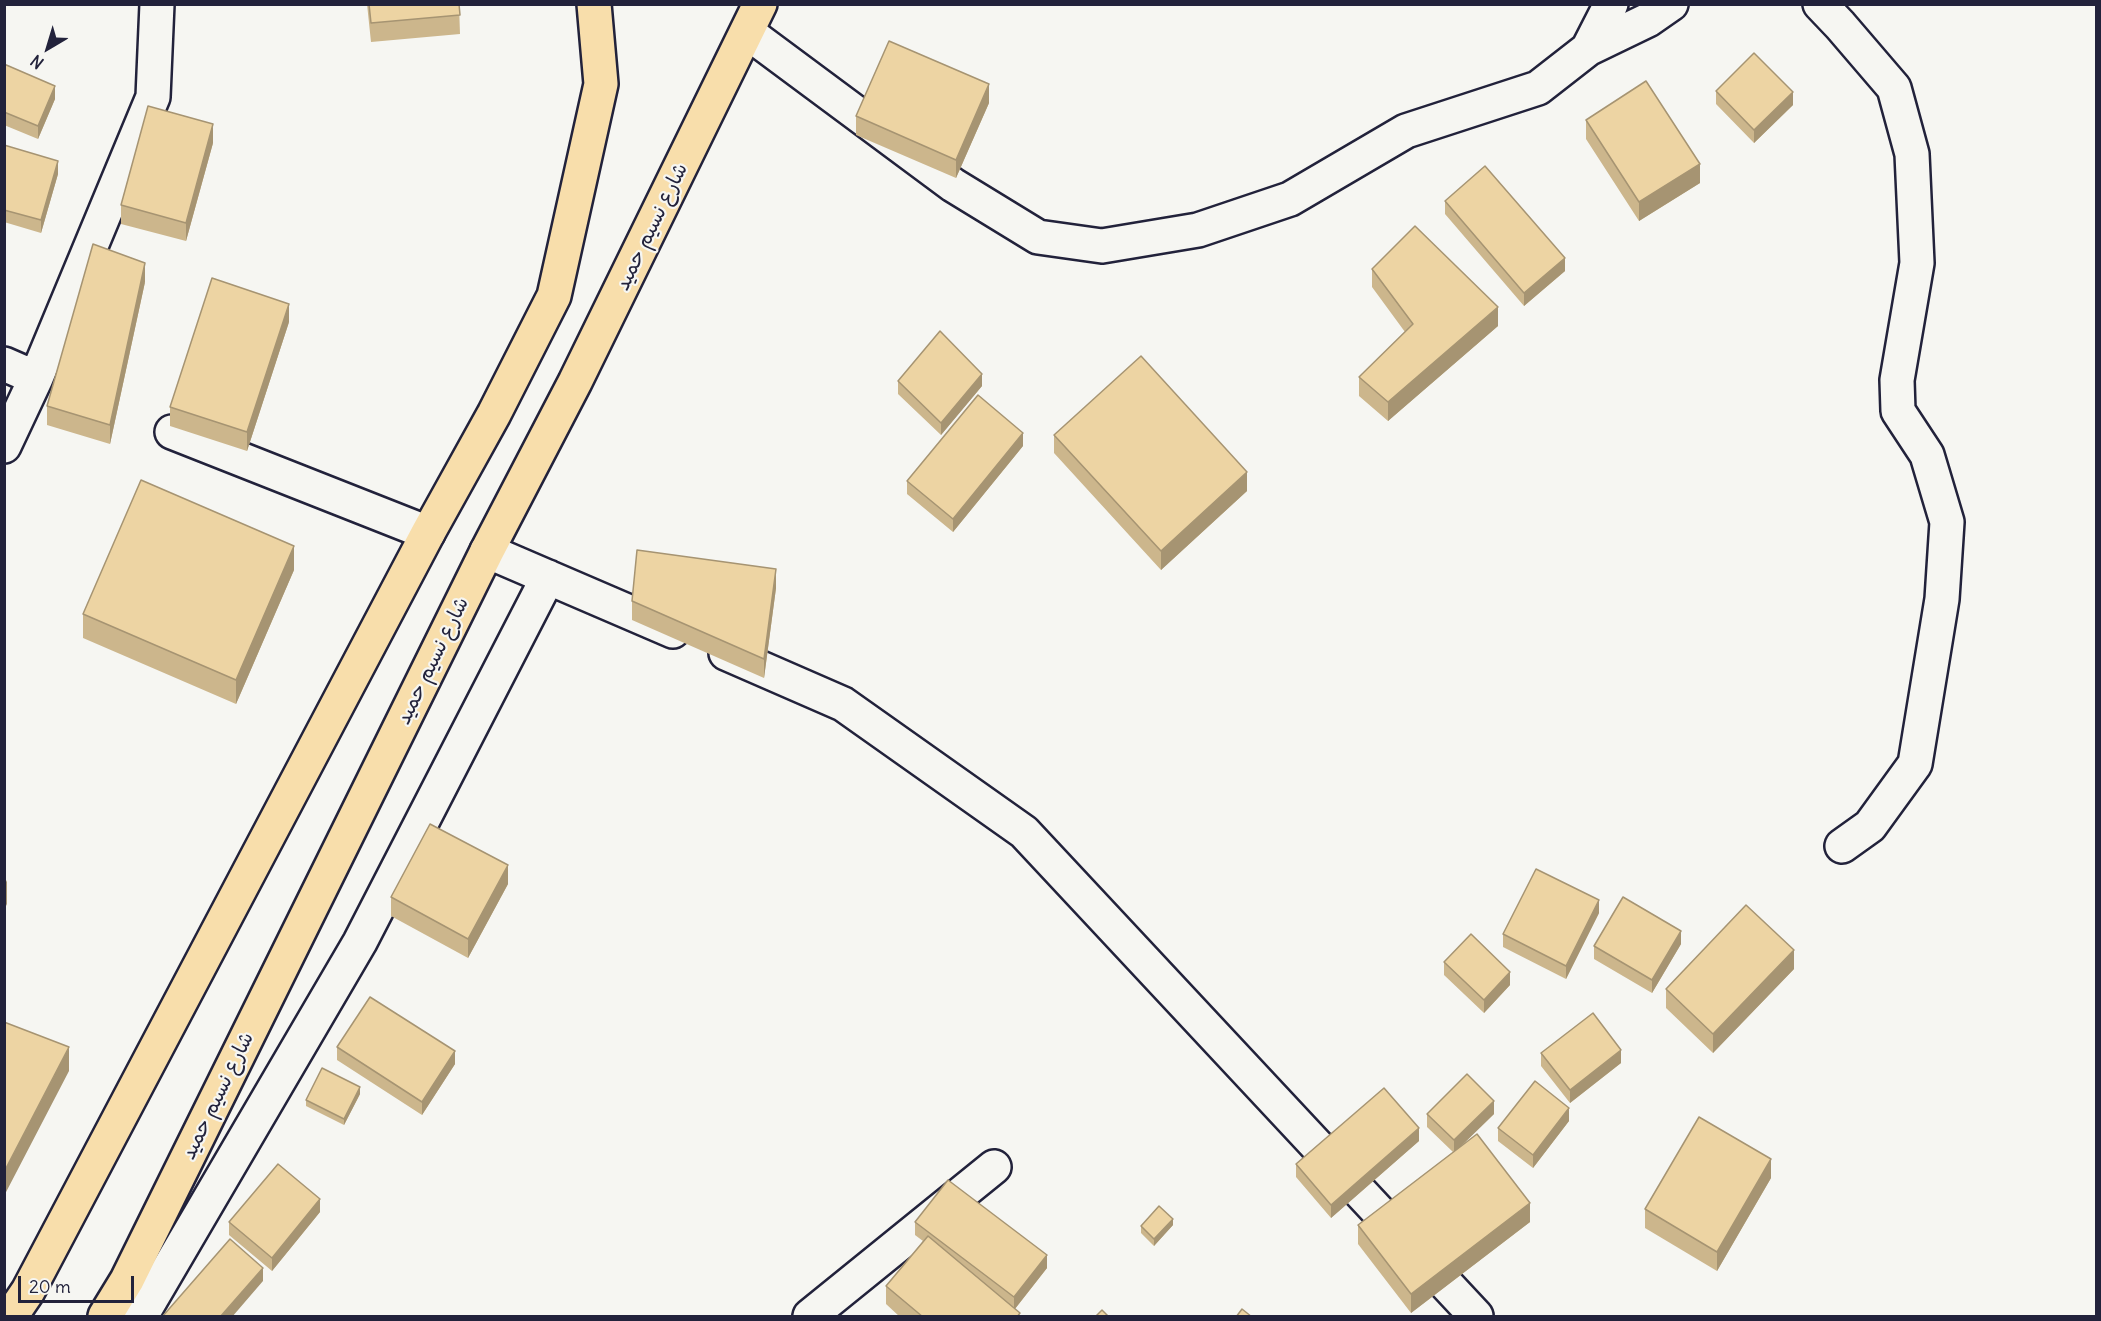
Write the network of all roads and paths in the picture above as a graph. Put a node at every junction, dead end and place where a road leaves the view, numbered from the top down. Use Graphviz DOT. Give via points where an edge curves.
graph roads {
  1 [pos="157,4"];
  2 [pos="594,4"];
  3 [pos="1611,4"];
  4 [pos="1671,4"];
  5 [pos="1820,4"];
  6 [pos="754,18"];
  7 [pos="1588,49"];
  8 [pos="4,364"];
  9 [pos="36,378"];
  10 [pos="172,432"];
  11 [pos="4,446"];
  12 [pos="429,533"];
  13 [pos="487,551"];
  14 [pos="548,577"];
  15 [pos="1842,846"];
  16 [pos="994,1167"];
  17 [pos="127,1280"];
  18 [pos="10,1317"];
  19 [pos="105,1317"];
  20 [pos="140,1317"];
  21 [pos="810,1317"];
  22 [pos="1476,1317"];
  1 -- 9 [label="street" via="153,97"];
  2 -- 12 [label="main road" via="601,84 554,296"];
  3 -- 7 [label="street"];
  4 -- 7 [label="street" via="1648,20"];
  5 -- 15 [label="street" via="1894,88 1912,154 1917,263 1897,381 1898,411 1927,454 1947,522 1942,599 1915,764 1870,826"];
  6 -- 7 [label="street" via="953,185 1038,237 1102,246 1198,230 1290,199 1406,131 1538,88"];
  6 -- 13 [label="main road, شارع نسيم حميد"];
  8 -- 9 [label="street"];
  9 -- 11 [label="street"];
  10 -- 12 [label="street"];
  12 -- 18 [label="main road" via="28,1291"];
  13 -- 14 [label="street"];
  13 -- 17 [label="main road, شارع نسيم حميد"];
  14 -- 20 [label="street" via="360,942"];
  14 -- 22 [label="street" via="843,704 1024,832"];
  16 -- 21 [label="street"];
  17 -- 19 [label="main road, شارع نسيم حميد"];
  17 -- 20 [label="street"];
}
